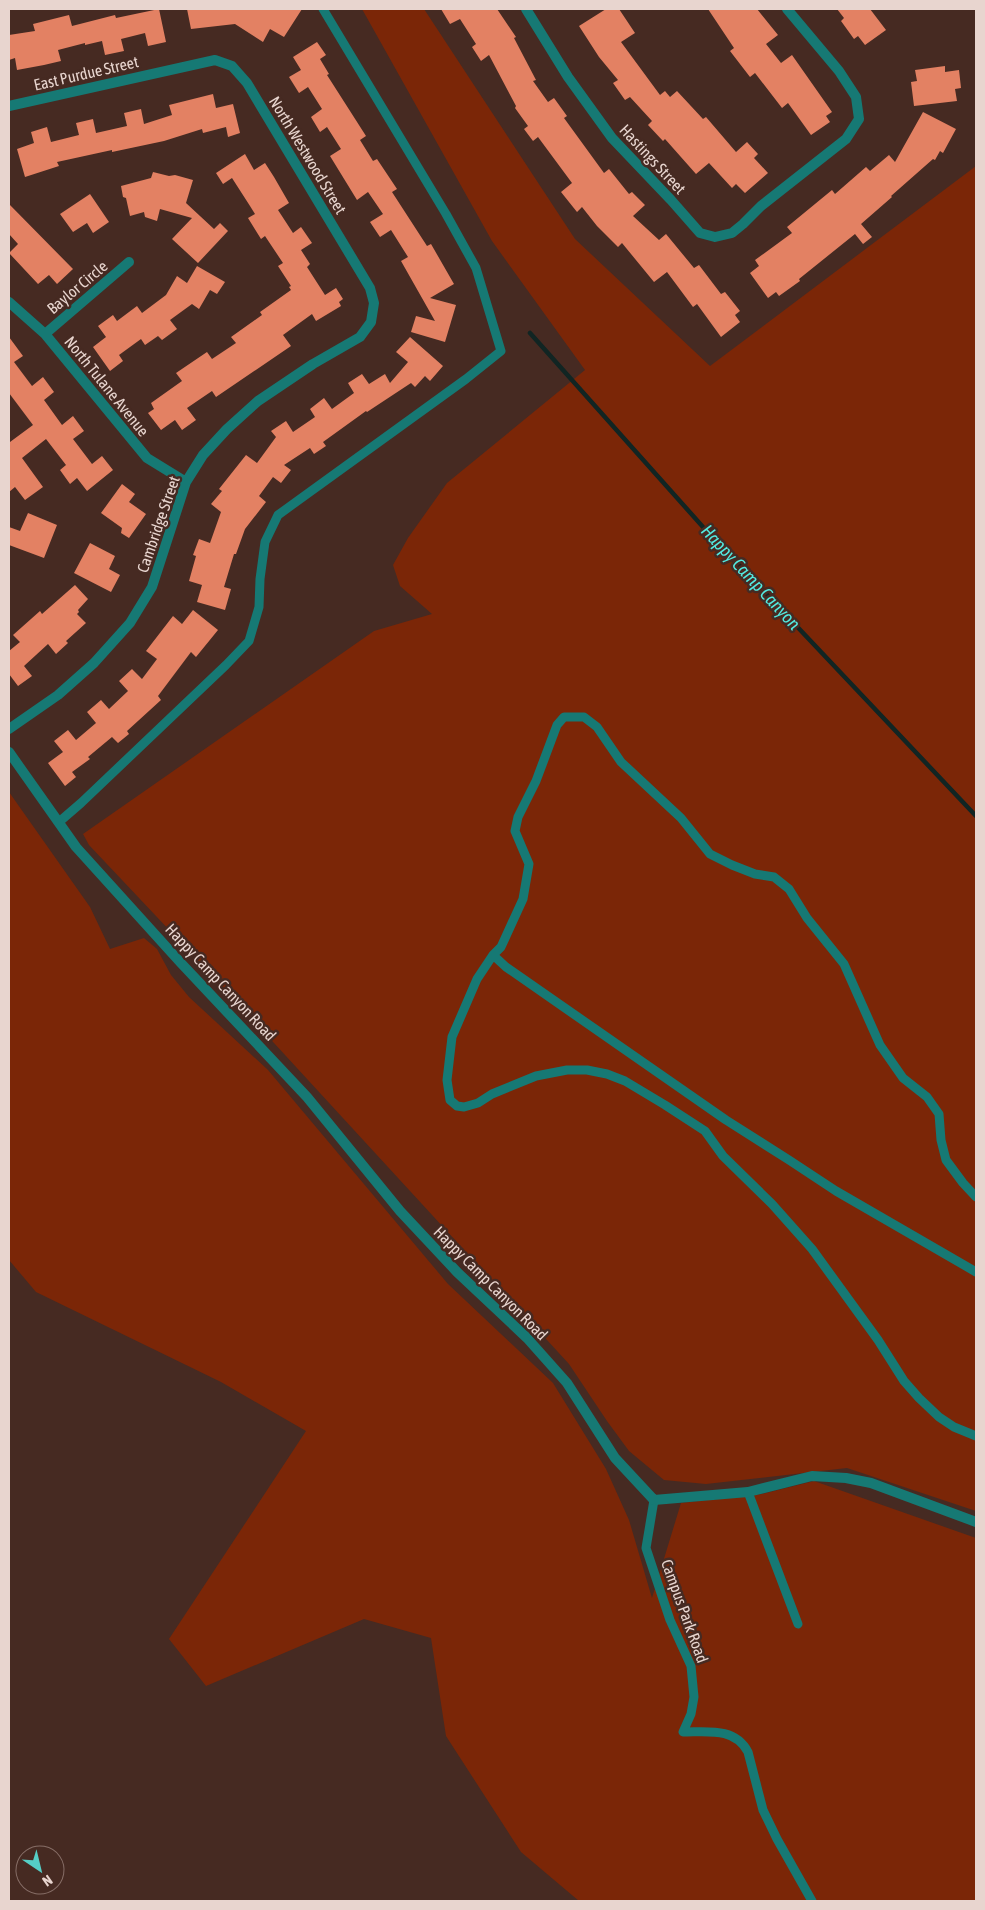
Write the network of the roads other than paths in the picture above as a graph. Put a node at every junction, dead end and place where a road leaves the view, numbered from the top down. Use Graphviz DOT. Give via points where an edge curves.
graph roads {
  1 [pos="323,9"];
  2 [pos="526,9"];
  3 [pos="787,9"];
  4 [pos="170,70"];
  5 [pos="9,106"];
  6 [pos="129,262"];
  7 [pos="9,302"];
  8 [pos="371,322"];
  9 [pos="44,334"];
  10 [pos="186,482"];
  11 [pos="9,729"];
  12 [pos="9,752"];
  13 [pos="59,822"];
  14 [pos="493,955"];
  15 [pos="976,1197"];
  16 [pos="976,1272"];
  17 [pos="976,1436"];
  18 [pos="748,1492"];
  19 [pos="654,1500"];
  20 [pos="976,1522"];
  21 [pos="798,1624"];
  22 [pos="812,1901"];
  1 -- 13 [label="lane" via="476,268 501,352 278,514 265,542 259,607 249,641"];
  2 -- 3 [label="street, Hastings Street" via="568,77 612,138 700,233 714,237 732,233 791,181 846,139 859,119 856,97 839,71"];
  4 -- 5 [label="street, East Purdue Street"];
  4 -- 8 [label="street, North Westwood Street" via="216,60 232,66 247,83 370,288 374,303"];
  6 -- 9 [label="street, Baylor Circle"];
  7 -- 9 [label="street, North Tulane Avenue"];
  8 -- 10 [label="street, Cambridge Street" via="360,337 258,401 204,456"];
  9 -- 10 [label="street, North Tulane Avenue" via="146,458"];
  10 -- 11 [label="street, Cambridge Street" via="152,587 130,623 80,676"];
  12 -- 13 [label="street, Happy Camp Canyon Road"];
  13 -- 19 [label="street, Happy Camp Canyon Road" via="76,847 307,1097 400,1211 457,1272 527,1338 567,1383 615,1458"];
  14 -- 15 [label="lane" via="501,947 513,922 528,878 530,864 516,831 518,817 536,781 557,725 564,717 584,717 597,727 621,762 681,818 710,854 755,874 774,877 788,889 844,964 880,1045 903,1078 927,1097 939,1114 940,1140 946,1160"];
  14 -- 16 [label="lane" via="726,1120 836,1191"];
  14 -- 17 [label="lane" via="477,979 452,1037 447,1080 450,1100 464,1107 536,1076 576,1070 607,1074 665,1104 705,1131 723,1156 796,1231 826,1267 919,1398 939,1418"];
  18 -- 19 [label="street"];
  18 -- 20 [label="street" via="812,1476 846,1478 871,1483"];
  18 -- 21 [label="lane"];
  19 -- 22 [label="lane, Campus Park Road" via="646,1548 670,1620 691,1666 694,1697 683,1732 731,1734 744,1745 763,1810"];
}
